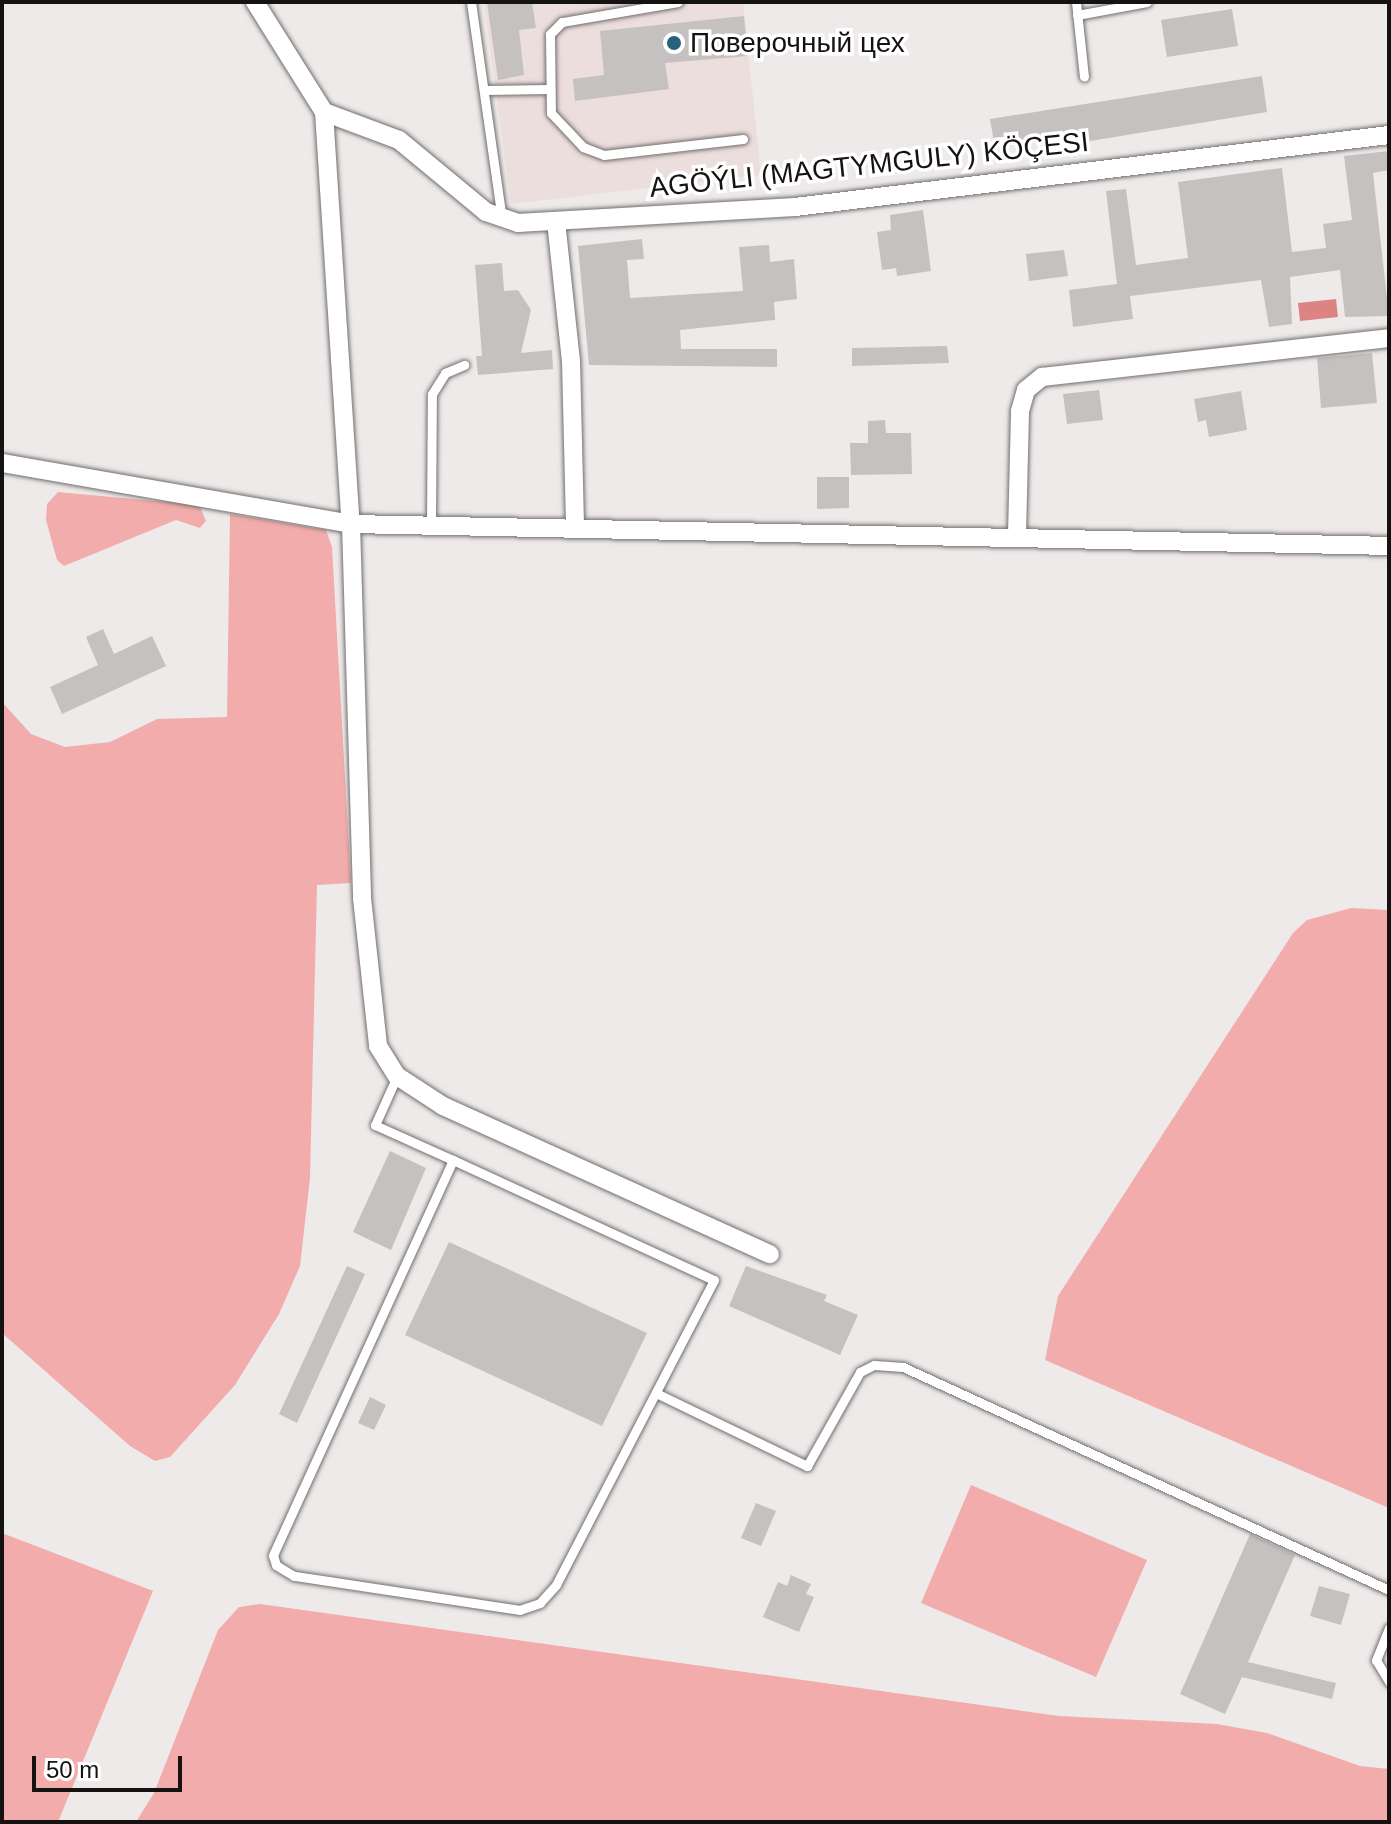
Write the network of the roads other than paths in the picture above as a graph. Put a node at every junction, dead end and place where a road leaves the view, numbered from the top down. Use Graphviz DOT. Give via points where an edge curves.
graph roads {
  1 [pos="255,2"];
  2 [pos="471,2"];
  3 [pos="678,2"];
  4 [pos="1076,2"];
  5 [pos="1147,2"];
  6 [pos="1077,15"];
  7 [pos="1084,77"];
  8 [pos="548,89"];
  9 [pos="486,90"];
  10 [pos="324,112"];
  11 [pos="1389,135"];
  12 [pos="743,139"];
  13 [pos="502,219"];
  14 [pos="556,221"];
  15 [pos="1389,338"];
  16 [pos="464,365"];
  17 [pos="2,463"];
  18 [pos="351,524"];
  19 [pos="431,524"];
  20 [pos="575,527"];
  21 [pos="1017,535"];
  22 [pos="1389,546"];
  23 [pos="397,1076"];
  24 [pos="453,1160"];
  25 [pos="770,1254"];
  26 [pos="656,1393"];
  27 [pos="1389,1590"];
  28 [pos="1389,1628"];
  29 [pos="1389,1682"];
  1 -- 10 [label="street"];
  2 -- 9 [label="lane"];
  3 -- 8 [label="lane" via="562,22 550,34"];
  4 -- 6 [label="lane"];
  5 -- 6 [label="lane"];
  6 -- 7 [label="lane"];
  8 -- 9 [label="lane"];
  8 -- 12 [label="lane" via="556,121 583,147 604,155"];
  9 -- 13 [label="lane"];
  10 -- 13 [label="street" via="399,140 486,212"];
  10 -- 18 [label="street" via="331,154"];
  11 -- 14 [label="street, AGÖÝLI (MAGTYMGULY) KÖÇESI" via="795,207"];
  13 -- 14 [label="street, AGÖÝLI (MAGTYMGULY) KÖÇESI"];
  14 -- 20 [label="street" via="571,361"];
  15 -- 21 [label="street" via="1042,377 1026,390 1020,411"];
  16 -- 19 [label="lane" via="445,373 432,394"];
  17 -- 18 [label="street"];
  18 -- 19 [label="street"];
  18 -- 23 [label="street" via="362,898 378,1046"];
  19 -- 20 [label="street"];
  20 -- 21 [label="street"];
  21 -- 22 [label="street"];
  23 -- 24 [label="lane" via="375,1125"];
  23 -- 25 [label="street" via="443,1106"];
  24 -- 26 [label="lane" via="714,1280"];
  24 -- 26 [label="lane" via="274,1546 276,1565 294,1576 529,1609 556,1585"];
  26 -- 27 [label="lane" via="807,1466 860,1372 874,1365 903,1367"];
  28 -- 29 [label="lane" via="1376,1660"];
}
